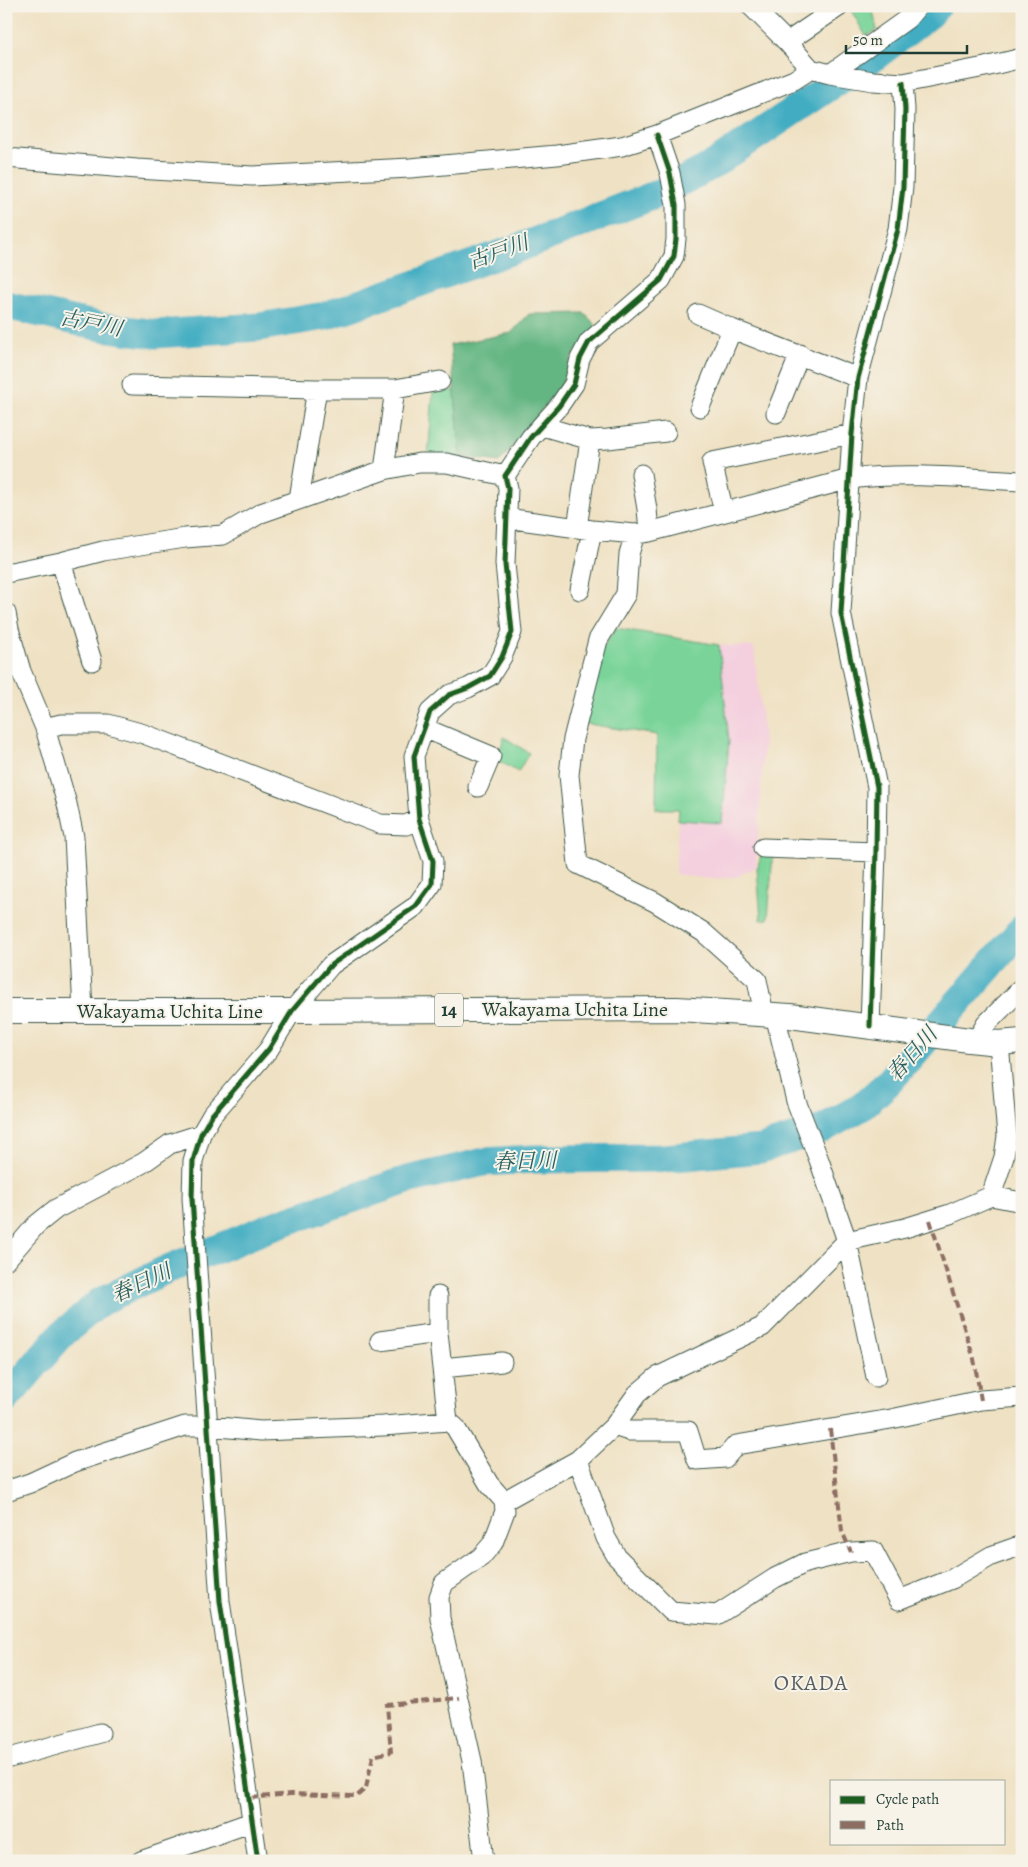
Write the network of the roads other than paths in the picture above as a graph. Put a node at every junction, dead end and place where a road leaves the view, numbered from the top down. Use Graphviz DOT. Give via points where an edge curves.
graph roads {
  1 [pos="751,6"];
  2 [pos="840,6"];
  3 [pos="918,6"];
  4 [pos="787,42"];
  5 [pos="1022,58"];
  6 [pos="811,69"];
  7 [pos="830,74"];
  8 [pos="903,83"];
  9 [pos="656,134"];
  10 [pos="6,158"];
  11 [pos="698,314"];
  12 [pos="732,329"];
  13 [pos="800,354"];
  14 [pos="858,378"];
  15 [pos="440,381"];
  16 [pos="132,385"];
  17 [pos="316,389"];
  18 [pos="395,389"];
  19 [pos="700,407"];
  20 [pos="776,413"];
  21 [pos="542,426"];
  22 [pos="666,432"];
  23 [pos="852,434"];
  24 [pos="590,440"];
  25 [pos="384,470"];
  26 [pos="641,474"];
  27 [pos="505,476"];
  28 [pos="850,479"];
  29 [pos="1022,481"];
  30 [pos="299,499"];
  31 [pos="724,512"];
  32 [pos="506,518"];
  33 [pos="585,529"];
  34 [pos="642,533"];
  35 [pos="61,562"];
  36 [pos="6,572"];
  37 [pos="580,590"];
  38 [pos="6,613"];
  39 [pos="92,661"];
  40 [pos="45,728"];
  41 [pos="424,728"];
  42 [pos="478,787"];
  43 [pos="419,819"];
  44 [pos="763,848"];
  45 [pos="876,852"];
  46 [pos="1022,988"];
  47 [pos="6,1011"];
  48 [pos="83,1011"];
  49 [pos="292,1012"];
  50 [pos="769,1014"];
  51 [pos="881,1028"];
  52 [pos="991,1041"];
  53 [pos="201,1134"];
  54 [pos="991,1196"];
  55 [pos="1022,1202"];
  56 [pos="847,1241"];
  57 [pos="6,1260"];
  58 [pos="438,1296"];
  59 [pos="438,1333"];
  60 [pos="380,1341"];
  61 [pos="502,1362"];
  62 [pos="442,1368"];
  63 [pos="876,1377"];
  64 [pos="1022,1396"];
  65 [pos="448,1421"];
  66 [pos="209,1426"];
  67 [pos="614,1426"];
  68 [pos="578,1460"];
  69 [pos="7,1492"];
  70 [pos="504,1500"];
  71 [pos="1022,1545"];
  72 [pos="100,1733"];
  73 [pos="6,1758"];
  74 [pos="252,1822"];
  75 [pos="141,1861"];
  76 [pos="258,1861"];
  77 [pos="484,1861"];
  1 -- 4 [label="street"];
  2 -- 4 [label="street"];
  3 -- 7 [label="street" via="907,19"];
  4 -- 6 [label="street"];
  5 -- 8 [label="street"];
  6 -- 7 [label="street"];
  6 -- 9 [label="street" via="794,80"];
  7 -- 8 [label="street"];
  8 -- 14 [label="street" via="903,187 898,229"];
  9 -- 10 [label="street" via="622,146 556,155 410,168 252,176"];
  9 -- 21 [label="street" via="670,173 676,205 674,256 661,280 589,342 580,359 574,384"];
  11 -- 12 [label="street"];
  12 -- 13 [label="street"];
  12 -- 19 [label="street"];
  13 -- 14 [label="street"];
  13 -- 20 [label="street"];
  14 -- 23 [label="street"];
  15 -- 18 [label="street"];
  16 -- 17 [label="street"];
  17 -- 18 [label="street"];
  17 -- 30 [label="street"];
  18 -- 25 [label="street"];
  21 -- 24 [label="street"];
  21 -- 27 [label="street"];
  22 -- 24 [label="street"];
  23 -- 28 [label="street"];
  23 -- 31 [label="street" via="712,462"];
  24 -- 33 [label="street"];
  25 -- 27 [label="street" via="447,463"];
  25 -- 30 [label="street"];
  26 -- 34 [label="street" via="647,510"];
  27 -- 32 [label="street" via="508,488"];
  28 -- 29 [label="street" via="906,476"];
  28 -- 31 [label="street"];
  28 -- 45 [label="street" via="842,613 877,787"];
  30 -- 35 [label="street" via="261,513 223,534 103,551"];
  31 -- 34 [label="street"];
  32 -- 33 [label="street"];
  32 -- 41 [label="street" via="505,564 512,632 509,640 490,676 449,696 430,712"];
  33 -- 34 [label="street"];
  33 -- 37 [label="street"];
  34 -- 50 [label="street" via="629,554 626,594 598,640 573,739 570,775 578,864 656,902 703,932 757,980"];
  35 -- 36 [label="street"];
  35 -- 39 [label="street"];
  38 -- 40 [label="street" via="21,671"];
  40 -- 43 [label="street" via="61,724 108,724 144,734 380,824 406,824"];
  40 -- 48 [label="street" via="68,804 74,837"];
  41 -- 42 [label="street" via="491,756"];
  41 -- 43 [label="street" via="414,756"];
  43 -- 49 [label="street" via="433,861 432,884 416,906 331,965"];
  44 -- 45 [label="street"];
  45 -- 51 [label="street"];
  46 -- 52 [label="street" via="986,1024"];
  47 -- 48 [label="main road, Wakayama Uchita Line / 14"];
  48 -- 49 [label="main road, Wakayama Uchita Line / 14"];
  49 -- 50 [label="main road, Wakayama Uchita Line / 14" via="677,1009"];
  49 -- 53 [label="street" via="269,1049 212,1115"];
  50 -- 51 [label="main road, Wakayama Uchita Line / 14"];
  50 -- 56 [label="street" via="796,1101"];
  51 -- 52 [label="main road, Wakayama Uchita Line / 14"];
  52 -- 54 [label="street" via="1007,1136 1004,1157"];
  53 -- 57 [label="street" via="170,1144 143,1163 56,1209"];
  53 -- 66 [label="street" via="193,1161 192,1198"];
  54 -- 55 [label="street"];
  54 -- 56 [label="street" via="950,1214"];
  56 -- 63 [label="street"];
  56 -- 67 [label="street" via="762,1327 657,1377 637,1394"];
  58 -- 59 [label="street"];
  59 -- 60 [label="street"];
  59 -- 62 [label="street"];
  61 -- 62 [label="street"];
  62 -- 65 [label="street"];
  64 -- 67 [label="street" via="981,1400 736,1445 725,1458 697,1460 688,1431 629,1431"];
  65 -- 66 [label="street" via="261,1431"];
  65 -- 70 [label="street" via="455,1427 489,1484"];
  66 -- 69 [label="street" via="185,1426 84,1459"];
  66 -- 74 [label="street" via="220,1601"];
  67 -- 68 [label="street"];
  68 -- 70 [label="street"];
  68 -- 71 [label="street" via="606,1538 617,1557 671,1611 717,1615 805,1563 851,1552 873,1551 900,1600 952,1578 991,1556"];
  70 -- 77 [label="street" via="504,1512 493,1543 481,1557 444,1583 439,1597 440,1618 472,1761"];
  72 -- 73 [label="street"];
  74 -- 75 [label="street"];
  74 -- 76 [label="street"];
}
